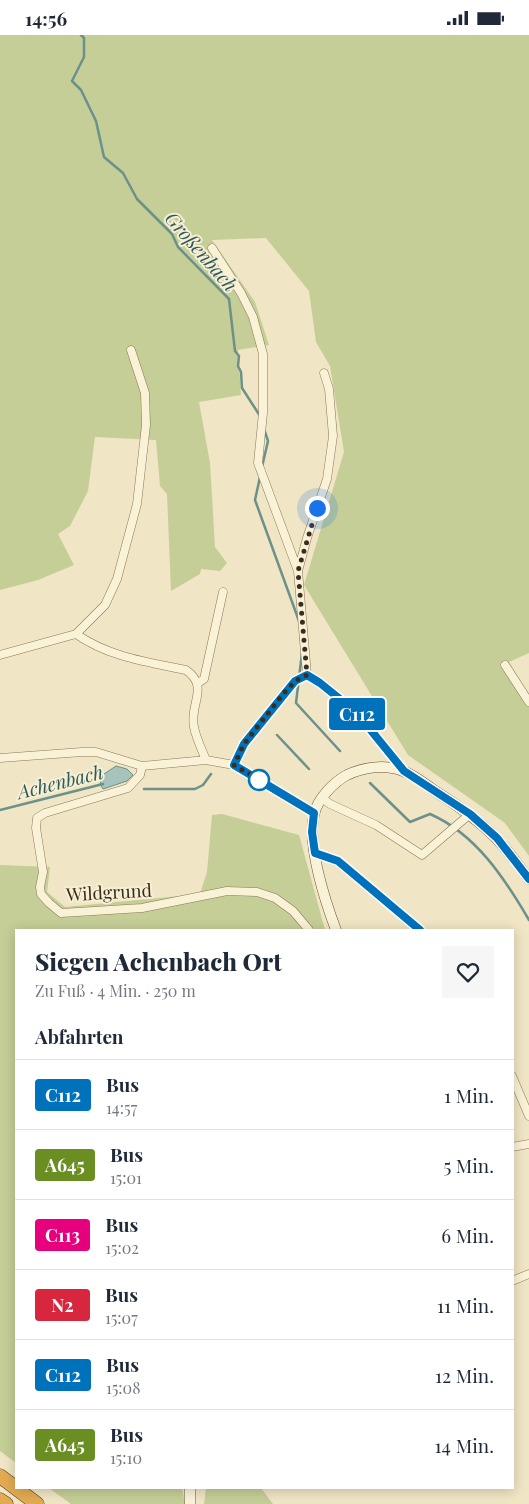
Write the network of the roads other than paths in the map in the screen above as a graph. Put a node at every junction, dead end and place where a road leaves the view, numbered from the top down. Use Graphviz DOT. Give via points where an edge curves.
graph roads {
  1 [pos="212,248"];
  2 [pos="131,350"];
  3 [pos="324,373"];
  4 [pos="298,571"];
  5 [pos="223,592"];
  6 [pos="76,633"];
  7 [pos="0,655"];
  8 [pos="505,665"];
  9 [pos="307,675"];
  10 [pos="198,683"];
  11 [pos="529,702"];
  12 [pos="0,758"];
  13 [pos="206,760"];
  14 [pos="234,765"];
  15 [pos="142,766"];
  16 [pos="404,771"];
  17 [pos="322,798"];
  18 [pos="314,813"];
  19 [pos="470,814"];
  20 [pos="315,853"];
  21 [pos="529,879"];
  22 [pos="308,929"];
  23 [pos="336,929"];
  24 [pos="419,929"];
  25 [pos="514,1081"];
  26 [pos="529,1116"];
  27 [pos="529,1145"];
  28 [pos="514,1147"];
  29 [pos="529,1274"];
  30 [pos="514,1280"];
  31 [pos="0,1476"];
  32 [pos="15,1487"];
  33 [pos="17,1489"];
  34 [pos="190,1489"];
  35 [pos="0,1500"];
  36 [pos="6,1504"];
  37 [pos="37,1504"];
  38 [pos="190,1504"];
  1 -- 4 [label="street" via="241,293 258,332 263,403 258,463"];
  2 -- 6 [label="street" via="145,393 146,425 137,504 117,579 105,605"];
  3 -- 4 [label="street" via="329,389 333,437 327,479"];
  4 -- 9 [label="street"];
  5 -- 10 [label="street" via="204,679"];
  6 -- 7 [label="street"];
  6 -- 10 [label="street" via="123,657 186,670"];
  8 -- 11 [label="street"];
  9 -- 14 [label="street" via="295,681 282,696 244,744"];
  9 -- 16 [label="street" via="356,712"];
  10 -- 13 [label="street" via="193,726"];
  12 -- 15 [label="street" via="82,751"];
  13 -- 14 [label="street"];
  13 -- 15 [label="street"];
  14 -- 18 [label="street"];
  15 -- 22 [label="street, Wildgrund" via="140,775 128,787 38,818 36,828 43,872 40,887 48,903 61,913 96,912 142,908 227,891 257,892 293,911"];
  16 -- 17 [label="main road" via="385,767 354,772 342,778"];
  16 -- 19 [label="main road"];
  17 -- 18 [label="main road"];
  17 -- 19 [label="street" via="376,825 422,855"];
  18 -- 20 [label="main road"];
  19 -- 21 [label="main road" via="497,838"];
  20 -- 23 [label="main road"];
  20 -- 24 [label="street" via="338,861"];
  25 -- 26 [label="street"];
  27 -- 28 [label="street"];
  29 -- 30 [label="street"];
  31 -- 32 [label="highway"];
  33 -- 37 [label="highway"];
  34 -- 38 [label="main road"];
  35 -- 36 [label="highway"];
}
